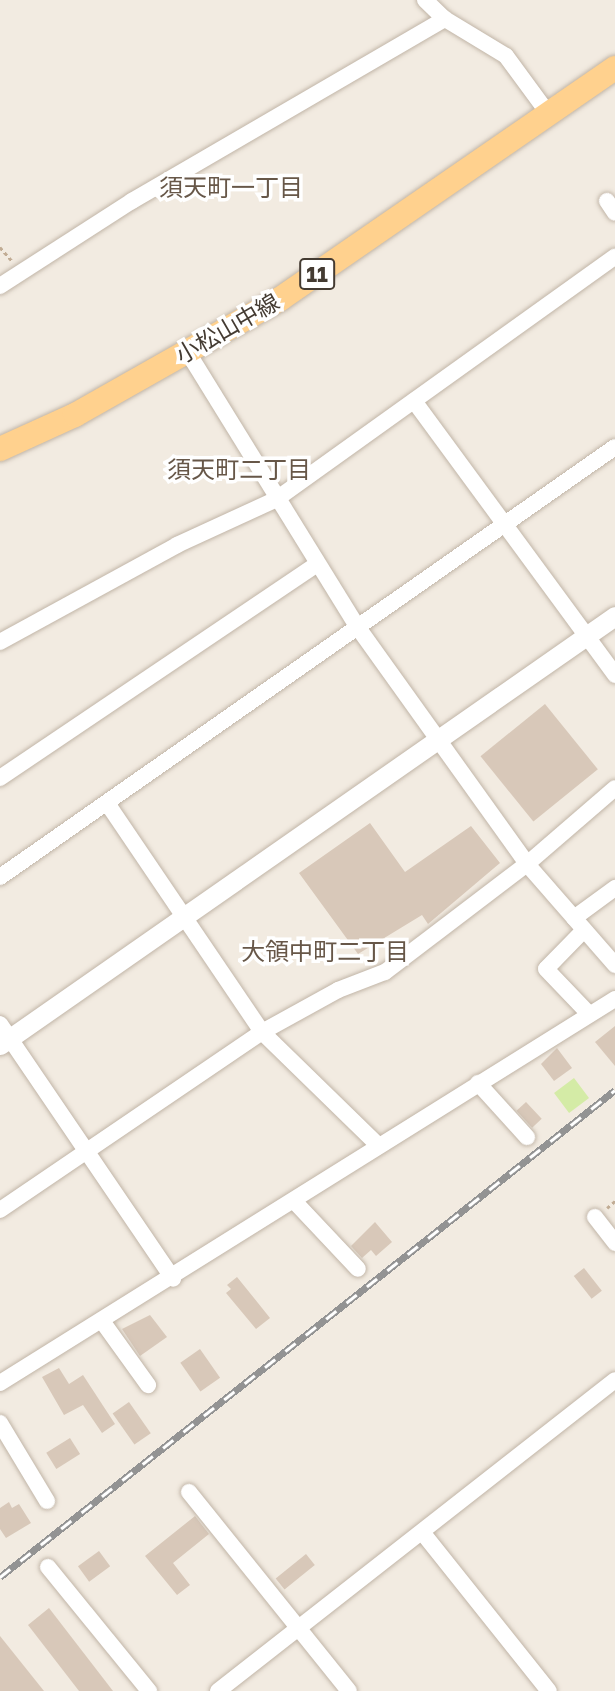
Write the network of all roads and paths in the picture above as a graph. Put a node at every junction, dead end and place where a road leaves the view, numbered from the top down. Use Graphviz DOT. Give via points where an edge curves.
graph roads {
  1 [pos="425,0"];
  2 [pos="445,19"];
  3 [pos="615,68"];
  4 [pos="550,116"];
  5 [pos="615,257"];
  6 [pos="0,286"];
  7 [pos="187,351"];
  8 [pos="414,401"];
  9 [pos="615,446"];
  10 [pos="0,449"];
  11 [pos="275,500"];
  12 [pos="502,526"];
  13 [pos="317,564"];
  14 [pos="615,616"];
  15 [pos="359,629"];
  16 [pos="587,636"];
  17 [pos="0,642"];
  18 [pos="615,676"];
  19 [pos="440,741"];
  20 [pos="0,778"];
  21 [pos="615,788"];
  22 [pos="107,803"];
  23 [pos="527,864"];
  24 [pos="0,877"];
  25 [pos="615,888"];
  26 [pos="183,917"];
  27 [pos="579,924"];
  28 [pos="615,965"];
  29 [pos="615,999"];
  30 [pos="589,1014"];
  31 [pos="262,1032"];
  32 [pos="3,1036"];
  33 [pos="478,1083"];
  34 [pos="527,1137"];
  35 [pos="379,1146"];
  36 [pos="87,1154"];
  37 [pos="294,1201"];
  38 [pos="0,1210"];
  39 [pos="595,1217"];
  40 [pos="615,1243"];
  41 [pos="358,1269"];
  42 [pos="173,1279"];
  43 [pos="102,1321"];
  44 [pos="615,1380"];
  45 [pos="0,1383"];
  46 [pos="148,1385"];
  47 [pos="0,1423"];
  48 [pos="189,1492"];
  49 [pos="47,1501"];
  50 [pos="422,1532"];
  51 [pos="48,1567"];
  52 [pos="299,1628"];
  53 [pos="149,1691"];
  54 [pos="218,1691"];
  55 [pos="349,1691"];
  56 [pos="549,1691"];
  1 -- 2 [label="street"];
  2 -- 4 [label="street" via="506,56"];
  2 -- 6 [label="street" via="132,201"];
  3 -- 4 [label="main road, 小松山中線 / 11"];
  4 -- 7 [label="main road, 小松山中線 / 11" via="280,299"];
  5 -- 8 [label="street"];
  7 -- 10 [label="main road, 小松山中線 / 11" via="75,415"];
  7 -- 11 [label="street"];
  8 -- 11 [label="street"];
  8 -- 12 [label="street"];
  9 -- 12 [label="street"];
  11 -- 13 [label="street"];
  11 -- 17 [label="street" via="177,545"];
  12 -- 15 [label="street"];
  12 -- 16 [label="street"];
  13 -- 15 [label="street"];
  13 -- 20 [label="street"];
  14 -- 16 [label="street"];
  15 -- 19 [label="street"];
  15 -- 22 [label="street"];
  16 -- 18 [label="street"];
  16 -- 19 [label="street"];
  19 -- 23 [label="street"];
  19 -- 26 [label="street"];
  21 -- 23 [label="street"];
  22 -- 24 [label="street"];
  22 -- 26 [label="street"];
  23 -- 27 [label="street"];
  23 -- 31 [label="street" via="385,972 338,990"];
  25 -- 27 [label="street"];
  26 -- 31 [label="street"];
  26 -- 32 [label="street"];
  27 -- 28 [label="street"];
  27 -- 30 [label="street" via="545,970"];
  29 -- 30 [label="street"];
  30 -- 33 [label="street"];
  31 -- 35 [label="street"];
  31 -- 36 [label="street"];
  32 -- 36 [label="street"];
  33 -- 34 [label="street"];
  33 -- 35 [label="street"];
  35 -- 37 [label="street"];
  36 -- 38 [label="street"];
  36 -- 42 [label="street"];
  37 -- 41 [label="street"];
  37 -- 42 [label="street"];
  39 -- 40 [label="street"];
  42 -- 43 [label="street"];
  43 -- 45 [label="street"];
  43 -- 46 [label="street"];
  44 -- 50 [label="street"];
  47 -- 49 [label="street"];
  48 -- 52 [label="street"];
  50 -- 52 [label="street"];
  50 -- 56 [label="street"];
  51 -- 53 [label="street"];
  52 -- 54 [label="street"];
  52 -- 55 [label="street"];
}
